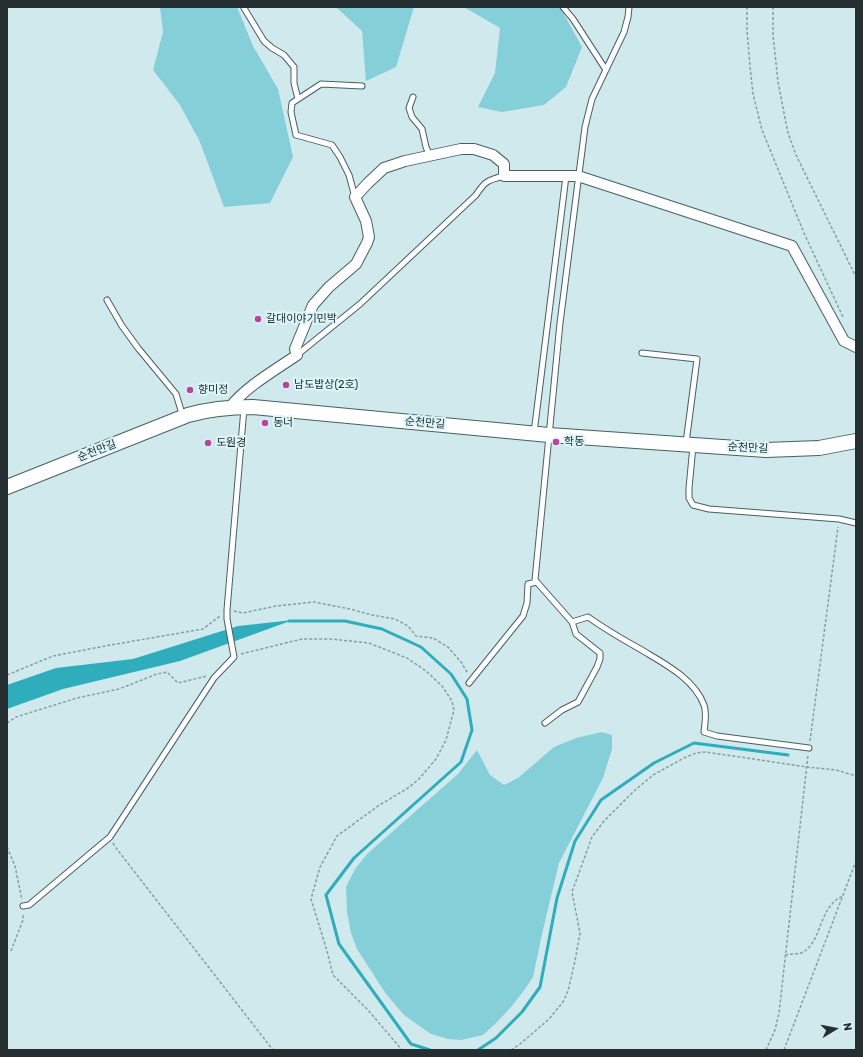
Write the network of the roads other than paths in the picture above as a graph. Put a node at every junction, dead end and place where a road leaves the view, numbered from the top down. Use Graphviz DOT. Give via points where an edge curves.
graph roads {
  1 [pos="563,7"];
  2 [pos="630,7"];
  3 [pos="244,8"];
  4 [pos="606,70"];
  5 [pos="362,86"];
  6 [pos="413,97"];
  7 [pos="298,99"];
  8 [pos="430,156"];
  9 [pos="504,176"];
  10 [pos="566,176"];
  11 [pos="578,176"];
  12 [pos="355,197"];
  13 [pos="107,300"];
  14 [pos="856,348"];
  15 [pos="642,353"];
  16 [pos="297,355"];
  17 [pos="244,407"];
  18 [pos="230,408"];
  19 [pos="183,417"];
  20 [pos="534,434"];
  21 [pos="549,435"];
  22 [pos="856,441"];
  23 [pos="689,445"];
  24 [pos="856,445"];
  25 [pos="819,448"];
  26 [pos="7,487"];
  27 [pos="856,523"];
  28 [pos="537,582"];
  29 [pos="572,622"];
  30 [pos="470,683"];
  31 [pos="545,723"];
  32 [pos="809,748"];
  33 [pos="23,906"];
  1 -- 4 [label="lane"];
  2 -- 4 [label="lane" via="624,32"];
  3 -- 7 [label="lane" via="264,41 284,55 294,67"];
  4 -- 11 [label="lane" via="588,110"];
  5 -- 7 [label="lane" via="321,84"];
  6 -- 8 [label="lane" via="409,108 412,117 422,129"];
  7 -- 12 [label="lane" via="292,103 291,112 296,136 332,145 349,176"];
  8 -- 9 [label="street" via="461,149 480,150 493,155 504,164"];
  8 -- 12 [label="street" via="384,168"];
  9 -- 10 [label="street"];
  9 -- 16 [label="lane" via="482,185 476,195 366,299"];
  10 -- 11 [label="street"];
  10 -- 20 [label="lane"];
  11 -- 14 [label="street" via="792,246 844,340"];
  11 -- 21 [label="lane"];
  12 -- 16 [label="street" via="366,221 369,237 367,243 356,264 313,305 295,349"];
  13 -- 19 [label="lane" via="138,348 176,394"];
  15 -- 23 [label="lane" via="697,359"];
  16 -- 18 [label="street" via="246,390"];
  17 -- 18 [label="street, 순천만길"];
  17 -- 20 [label="street, 순천만길"];
  17 -- 33 [label="lane" via="227,610 234,657 214,678 110,837 29,905"];
  18 -- 19 [label="street, 순천만길"];
  19 -- 26 [label="street, 순천만길"];
  20 -- 21 [label="street, 순천만길"];
  21 -- 23 [label="street, 순천만길"];
  21 -- 28 [label="lane" via="535,580"];
  22 -- 25 [label="street, 순천만길"];
  23 -- 25 [label="street, 순천만길" via="766,450"];
  23 -- 27 [label="lane" via="689,498 693,505 709,509 839,519"];
  24 -- 25 [label="street"];
  28 -- 29 [label="lane"];
  28 -- 30 [label="lane" via="528,584 523,616"];
  29 -- 31 [label="lane" via="576,634 600,653 600,659 578,702"];
  29 -- 32 [label="lane" via="588,617 682,677 700,696 704,706 704,732"];
}
